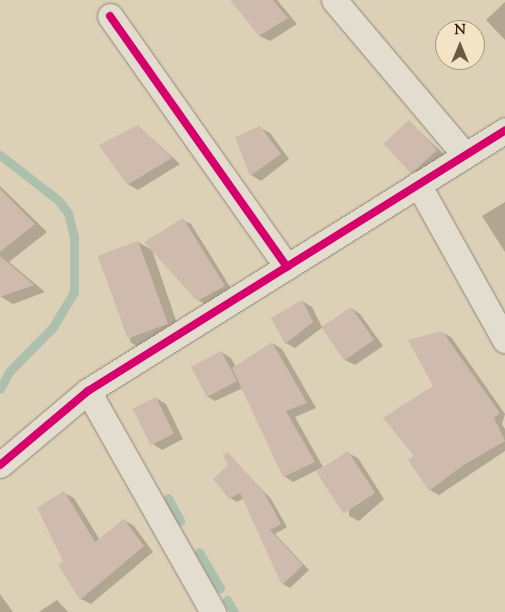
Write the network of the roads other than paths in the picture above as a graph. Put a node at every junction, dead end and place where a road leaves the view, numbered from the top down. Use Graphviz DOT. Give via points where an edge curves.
graph roads {
  1 [pos="334,0"];
  2 [pos="110,16"];
  3 [pos="505,130"];
  4 [pos="465,154"];
  5 [pos="418,184"];
  6 [pos="287,267"];
  7 [pos="505,340"];
  8 [pos="88,391"];
  9 [pos="0,465"];
  10 [pos="213,612"];
  1 -- 4 [label="street"];
  2 -- 6 [label="street"];
  3 -- 4 [label="street"];
  4 -- 5 [label="street"];
  5 -- 6 [label="street"];
  5 -- 7 [label="street"];
  6 -- 8 [label="street"];
  8 -- 9 [label="street"];
  8 -- 10 [label="street"];
}
